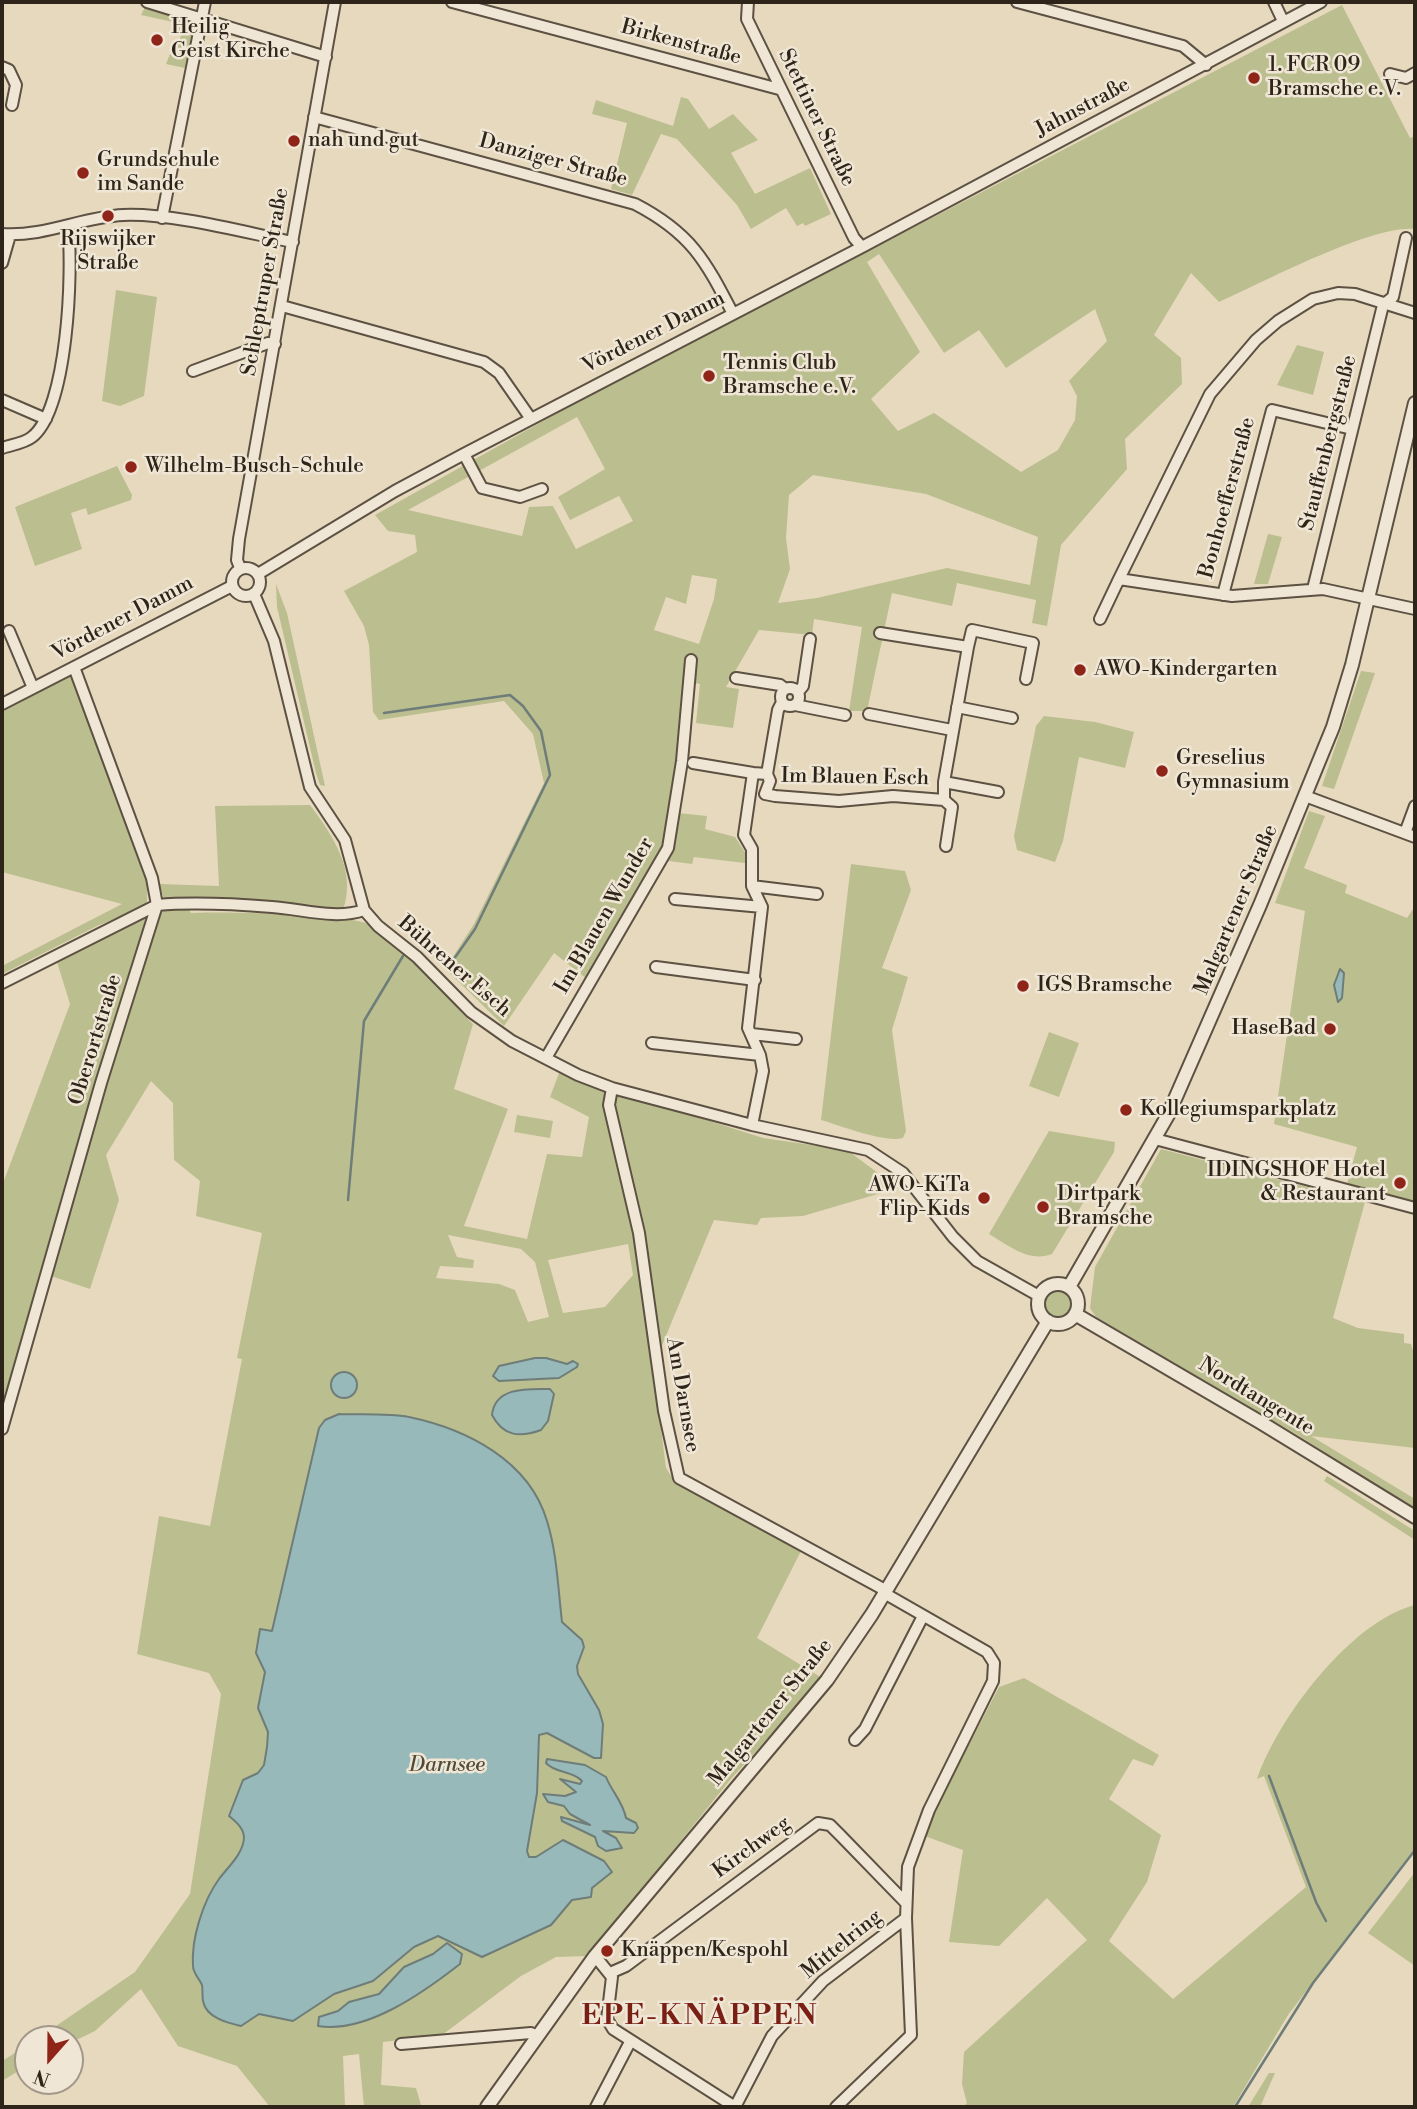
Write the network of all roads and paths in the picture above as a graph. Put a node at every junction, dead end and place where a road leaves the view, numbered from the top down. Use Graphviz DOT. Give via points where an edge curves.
graph roads {
  1 [pos="147,2"];
  2 [pos="205,2"];
  3 [pos="335,2"];
  4 [pos="452,2"];
  5 [pos="748,2"];
  6 [pos="1017,2"];
  7 [pos="1067,2"];
  8 [pos="1274,2"];
  9 [pos="1321,2"];
  10 [pos="1063,14"];
  11 [pos="202,19"];
  12 [pos="1283,21"];
  13 [pos="326,57"];
  14 [pos="1206,65"];
  15 [pos="2,68"];
  16 [pos="1415,73"];
  17 [pos="1391,74"];
  18 [pos="779,89"];
  19 [pos="12,105"];
  20 [pos="314,117"];
  21 [pos="162,218"];
  22 [pos="68,227"];
  23 [pos="6,234"];
  24 [pos="1406,239"];
  25 [pos="293,242"];
  26 [pos="862,247"];
  27 [pos="2,263"];
  28 [pos="1383,305"];
  29 [pos="282,306"];
  30 [pos="1415,313"];
  31 [pos="733,314"];
  32 [pos="275,344"];
  33 [pos="193,371"];
  34 [pos="2,400"];
  35 [pos="1415,403"];
  36 [pos="46,419"];
  37 [pos="531,419"];
  38 [pos="1352,429"];
  39 [pos="2,448"];
  40 [pos="464,454"];
  41 [pos="542,489"];
  42 [pos="240,568"];
  43 [pos="258,574"];
  44 [pos="1119,579"];
  45 [pos="232,586"];
  46 [pos="1314,589"];
  47 [pos="254,594"];
  48 [pos="1223,595"];
  49 [pos="1367,600"];
  50 [pos="1415,609"];
  51 [pos="1100,619"];
  52 [pos="9,631"];
  53 [pos="880,633"];
  54 [pos="810,639"];
  55 [pos="968,647"];
  56 [pos="691,660"];
  57 [pos="74,667"];
  58 [pos="736,678"];
  59 [pos="1026,679"];
  60 [pos="33,688"];
  61 [pos="785,689"];
  62 [pos="799,692"];
  63 [pos="782,702"];
  64 [pos="2,704"];
  65 [pos="795,705"];
  66 [pos="957,707"];
  67 [pos="869,714"];
  68 [pos="845,715"];
  69 [pos="1012,718"];
  70 [pos="953,730"];
  71 [pos="693,762"];
  72 [pos="752,772"];
  73 [pos="767,774"];
  74 [pos="944,782"];
  75 [pos="998,792"];
  76 [pos="750,794"];
  77 [pos="765,794"];
  78 [pos="1305,796"];
  79 [pos="944,800"];
  80 [pos="1415,806"];
  81 [pos="1410,835"];
  82 [pos="946,846"];
  83 [pos="752,886"];
  84 [pos="817,894"];
  85 [pos="675,899"];
  86 [pos="157,905"];
  87 [pos="762,907"];
  88 [pos="364,909"];
  89 [pos="656,967"];
  90 [pos="755,980"];
  91 [pos="2,983"];
  92 [pos="752,1034"];
  93 [pos="796,1039"];
  94 [pos="652,1043"];
  95 [pos="760,1055"];
  96 [pos="546,1058"];
  97 [pos="612,1088"];
  98 [pos="752,1125"];
  99 [pos="1155,1139"];
  100 [pos="1415,1208"];
  101 [pos="1069,1287"];
  102 [pos="1039,1296"];
  103 [pos="1075,1314"];
  104 [pos="1048,1321"];
  105 [pos="2,1429"];
  106 [pos="1415,1517"];
  107 [pos="884,1592"];
  108 [pos="923,1616"];
  109 [pos="855,1740"];
  110 [pos="906,1903"];
  111 [pos="906,1918"];
  112 [pos="595,1956"];
  113 [pos="610,1973"];
  114 [pos="537,2036"];
  115 [pos="630,2042"];
  116 [pos="401,2044"];
  117 [pos="487,2107"];
  118 [pos="596,2107"];
  119 [pos="735,2107"];
  120 [pos="836,2107"];
  1 -- 11 [label="street"];
  2 -- 11 [label="street"];
  3 -- 13 [label="street, Schleptruper Straße"];
  4 -- 18 [label="street, Birkenstraße"];
  5 -- 18 [label="street, Stettiner Straße" via="747,19"];
  6 -- 10 [label="street"];
  7 -- 10 [label="street"];
  8 -- 12 [label="street"];
  9 -- 12 [label="street, Jahnstraße"];
  10 -- 14 [label="street" via="1182,46"];
  11 -- 13 [label="street"];
  11 -- 21 [label="street"];
  12 -- 14 [label="street, Jahnstraße"];
  13 -- 20 [label="street, Schleptruper Straße"];
  14 -- 26 [label="street, Jahnstraße"];
  15 -- 19 [label="street" via="9,70 16,85"];
  16 -- 17 [label="street" via="1406,78"];
  18 -- 26 [label="street, Stettiner Straße"];
  20 -- 25 [label="street, Schleptruper Straße"];
  20 -- 31 [label="street, Danziger Straße" via="635,204 696,247"];
  21 -- 22 [label="street" via="108,216"];
  21 -- 25 [label="street"];
  22 -- 23 [label="street"];
  22 -- 36 [label="street" via="72,262 68,300 57,393"];
  23 -- 27 [label="street"];
  24 -- 28 [label="street, Stauffenbergstraße" via="1393,297"];
  25 -- 29 [label="street, Schleptruper Straße"];
  26 -- 31 [label="street, Vördener Damm"];
  28 -- 30 [label="street"];
  28 -- 38 [label="street, Stauffenbergstraße"];
  28 -- 44 [label="street" via="1338,293 1313,299 1278,321 1237,358 1210,394"];
  29 -- 32 [label="street, Schleptruper Straße"];
  29 -- 37 [label="street" via="484,362 499,373"];
  31 -- 37 [label="street, Vördener Damm"];
  32 -- 33 [label="street"];
  32 -- 42 [label="street, Schleptruper Straße" via="237,550"];
  34 -- 36 [label="street"];
  35 -- 49 [label="street, Malgartener Straße"];
  36 -- 39 [label="street" via="32,437"];
  37 -- 40 [label="street, Vördener Damm"];
  38 -- 46 [label="street, Stauffenbergstraße"];
  38 -- 48 [label="street, Bonhoefferstraße" via="1272,410"];
  40 -- 41 [label="street" via="482,488 520,497"];
  40 -- 43 [label="street, Vördener Damm"];
  42 -- 43 [label="street"];
  42 -- 45 [label="street"];
  43 -- 47 [label="street" via="260,583"];
  44 -- 48 [label="street"];
  44 -- 51 [label="street"];
  45 -- 47 [label="street" via="241,595"];
  45 -- 57 [label="street, Vördener Damm"];
  46 -- 48 [label="street"];
  46 -- 49 [label="street"];
  47 -- 88 [label="street, Bührener Esch" via="274,640 310,787 345,840"];
  49 -- 50 [label="street"];
  49 -- 78 [label="street, Malgartener Straße" via="1333,727"];
  52 -- 60 [label="street, Vördener Damm"];
  53 -- 55 [label="street"];
  54 -- 62 [label="street"];
  55 -- 59 [label="street" via="972,630 1033,643"];
  55 -- 66 [label="street, Im Blauen Esch"];
  56 -- 96 [label="street, Im Blauen Wunder" via="668,848"];
  57 -- 60 [label="street, Vördener Damm"];
  57 -- 86 [label="street" via="152,878"];
  58 -- 61 [label="street"];
  60 -- 64 [label="street, Vördener Damm"];
  61 -- 62 [label="street"];
  61 -- 63 [label="street"];
  62 -- 65 [label="street"];
  63 -- 65 [label="street"];
  63 -- 73 [label="street, Im Blauen Esch"];
  65 -- 68 [label="street"];
  66 -- 69 [label="street"];
  66 -- 70 [label="street, Im Blauen Esch"];
  67 -- 70 [label="street"];
  70 -- 74 [label="street, Im Blauen Esch"];
  71 -- 72 [label="street, Im Blauen Esch"];
  72 -- 73 [label="street, Im Blauen Esch"];
  72 -- 76 [label="street, Im Blauen Esch"];
  73 -- 77 [label="street, Im Blauen Esch" via="770,780"];
  74 -- 75 [label="street, Im Blauen Esch"];
  74 -- 79 [label="street, Im Blauen Esch"];
  76 -- 77 [label="street, Im Blauen Esch"];
  76 -- 83 [label="street, Im Blauen Esch" via="744,835 752,849"];
  77 -- 79 [label="street, Im Blauen Esch" via="839,801 893,796"];
  78 -- 81 [label="street"];
  78 -- 99 [label="street, Malgartener Straße"];
  79 -- 82 [label="street, Im Blauen Esch" via="951,807"];
  80 -- 81 [label="street"];
  83 -- 84 [label="street"];
  83 -- 87 [label="street, Im Blauen Esch"];
  85 -- 87 [label="street"];
  86 -- 88 [label="street" via="273,907 346,916"];
  86 -- 91 [label="street"];
  86 -- 105 [label="street, Oberortstraße"];
  87 -- 90 [label="street"];
  88 -- 96 [label="street, Bührener Esch" via="481,1020"];
  89 -- 90 [label="street"];
  90 -- 92 [label="street" via="748,1028"];
  92 -- 93 [label="street"];
  92 -- 95 [label="street"];
  94 -- 95 [label="street"];
  95 -- 98 [label="street" via="763,1071"];
  96 -- 97 [label="street, Bührener Esch"];
  97 -- 98 [label="street, Bührener Esch"];
  97 -- 107 [label="street, Am Darnsee" via="609,1105 639,1233 664,1411 679,1478"];
  98 -- 102 [label="street, Bührener Esch" via="847,1143 886,1160 915,1185 977,1261"];
  99 -- 100 [label="street"];
  99 -- 101 [label="street, Malgartener Straße"];
  101 -- 102 [label="street" via="1051,1285"];
  101 -- 103 [label="street" via="1078,1299"];
  102 -- 104 [label="street" via="1039,1311"];
  103 -- 104 [label="street" via="1066,1322"];
  103 -- 106 [label="street, Nordtangente"];
  104 -- 107 [label="street, Malgartener Straße"];
  107 -- 108 [label="street"];
  107 -- 112 [label="street, Malgartener Straße" via="801,1713"];
  108 -- 109 [label="street"];
  108 -- 110 [label="street" via="987,1652 994,1663 993,1681 913,1849"];
  110 -- 111 [label="street"];
  110 -- 113 [label="street, Kirchweg" via="830,1825 818,1823 626,1966"];
  111 -- 119 [label="street, Mittelring" via="823,1981 772,2036"];
  111 -- 120 [label="street" via="911,2035"];
  112 -- 113 [label="street"];
  112 -- 114 [label="street, Malgartener Straße"];
  113 -- 115 [label="street" via="607,2019 612,2029"];
  114 -- 116 [label="street"];
  114 -- 117 [label="street, Malgartener Straße"];
  115 -- 118 [label="street"];
  115 -- 119 [label="street"];
}
